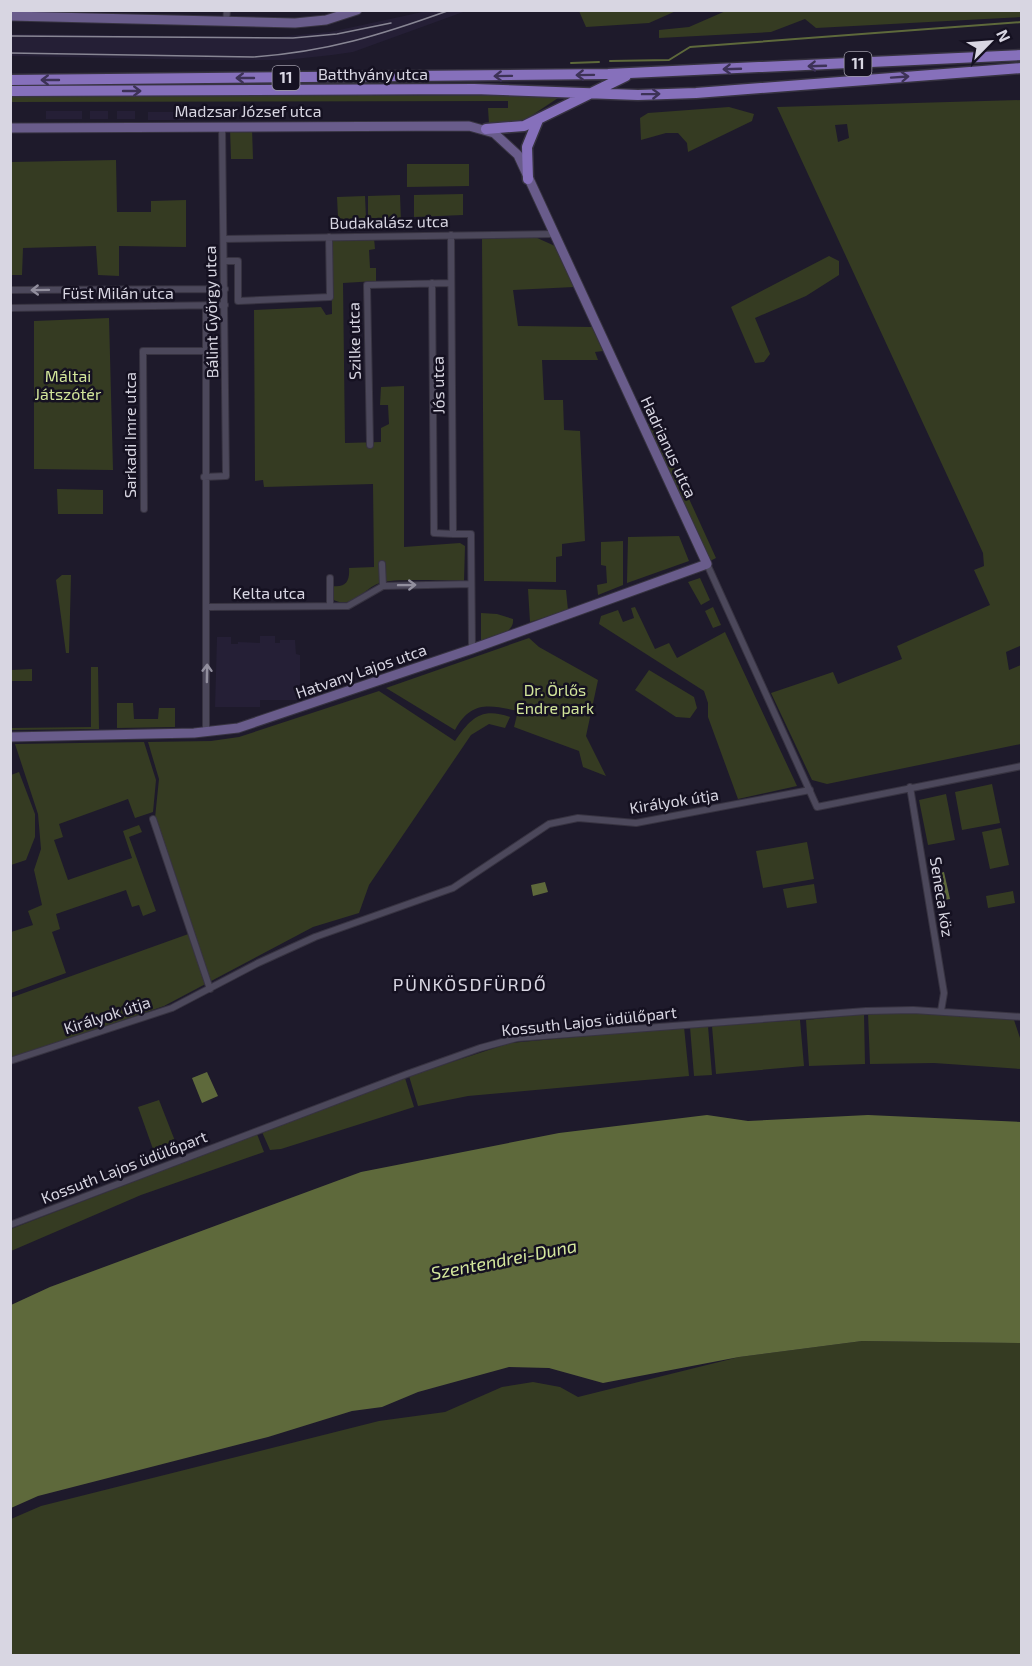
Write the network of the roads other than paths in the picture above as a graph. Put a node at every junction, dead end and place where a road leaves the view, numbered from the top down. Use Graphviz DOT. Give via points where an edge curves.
graph roads {
  1 [pos="227,10"];
  2 [pos="357,10"];
  3 [pos="94,14"];
  4 [pos="10,16"];
  5 [pos="226,22"];
  6 [pos="1022,55"];
  7 [pos="1022,68"];
  8 [pos="630,73"];
  9 [pos="10,80"];
  10 [pos="10,91"];
  11 [pos="592,94"];
  12 [pos="538,120"];
  13 [pos="222,126"];
  14 [pos="10,128"];
  15 [pos="486,129"];
  16 [pos="528,179"];
  17 [pos="554,234"];
  18 [pos="451,235"];
  19 [pos="328,237"];
  20 [pos="224,239"];
  21 [pos="225,261"];
  22 [pos="432,283"];
  23 [pos="451,283"];
  24 [pos="225,289"];
  25 [pos="10,290"];
  26 [pos="225,305"];
  27 [pos="206,306"];
  28 [pos="10,308"];
  29 [pos="205,351"];
  30 [pos="369,445"];
  31 [pos="204,477"];
  32 [pos="144,509"];
  33 [pos="453,534"];
  34 [pos="382,564"];
  35 [pos="707,564"];
  36 [pos="330,578"];
  37 [pos="471,584"];
  38 [pos="383,586"];
  39 [pos="330,606"];
  40 [pos="207,607"];
  41 [pos="472,649"];
  42 [pos="206,732"];
  43 [pos="10,737"];
  44 [pos="1022,766"];
  45 [pos="910,787"];
  46 [pos="810,790"];
  47 [pos="153,819"];
  48 [pos="210,989"];
  49 [pos="941,1011"];
  50 [pos="1022,1017"];
  51 [pos="10,1061"];
  52 [pos="10,1225"];
  1 -- 5 [label="street"];
  2 -- 5 [label="street" via="326,20 295,23"];
  3 -- 4 [label="street"];
  3 -- 5 [label="street"];
  6 -- 8 [label="main road, 11, one-way"];
  11 -- 7 [label="main road, 11, one-way" via="696,93"];
  8 -- 9 [label="main road, Batthyány utca / 11, one-way"];
  8 -- 11 [label="main road"];
  10 -- 11 [label="main road, Batthyány utca / 11, one-way" via="474,89"];
  11 -- 12 [label="main road"];
  12 -- 15 [label="main road" via="515,128"];
  12 -- 16 [label="main road" via="527,147"];
  13 -- 14 [label="street, Madzsar József utca"];
  13 -- 15 [label="street, Madzsar József utca"];
  13 -- 20 [label="street, Bálint György utca"];
  15 -- 16 [label="street, Hadrianus utca" via="518,155"];
  16 -- 17 [label="street, Hadrianus utca"];
  17 -- 18 [label="street, Budakalász utca"];
  17 -- 35 [label="street, Hadrianus utca"];
  18 -- 19 [label="street, Budakalász utca"];
  18 -- 23 [label="street, Jós utca"];
  19 -- 20 [label="street, Budakalász utca"];
  19 -- 21 [label="street" via="330,297 238,301 238,261"];
  20 -- 21 [label="street, Bálint György utca"];
  21 -- 24 [label="street, Bálint György utca"];
  22 -- 23 [label="street, Szilke utca"];
  22 -- 30 [label="street, Szilke utca" via="368,285"];
  22 -- 33 [label="street, Jós utca" via="434,533"];
  23 -- 33 [label="street, Jós utca"];
  24 -- 25 [label="street, Füst Milán utca, one-way"];
  24 -- 26 [label="street, Bálint György utca"];
  26 -- 27 [label="street, Füst Milán utca"];
  26 -- 31 [label="street, Bálint György utca" via="226,476"];
  27 -- 28 [label="street, Füst Milán utca"];
  27 -- 29 [label="street, Bálint György utca"];
  29 -- 31 [label="street, Bálint György utca"];
  29 -- 32 [label="street, Sarkadi Imre utca" via="143,351"];
  31 -- 40 [label="street, Bálint György utca"];
  33 -- 37 [label="street, Jós utca" via="471,534"];
  34 -- 38 [label="street"];
  35 -- 41 [label="street, Hatvany Lajos utca"];
  35 -- 46 [label="street, Hadrianus utca"];
  36 -- 39 [label="street"];
  38 -- 37 [label="street, Kelta utca, one-way"];
  37 -- 41 [label="street, Jós utca"];
  38 -- 39 [label="street, Kelta utca" via="348,606"];
  39 -- 40 [label="street, Kelta utca"];
  42 -- 40 [label="street, Bálint György utca, one-way"];
  41 -- 42 [label="street, Hatvany Lajos utca" via="238,728"];
  42 -- 43 [label="street, Hatvany Lajos utca"];
  44 -- 45 [label="street"];
  45 -- 46 [label="street" via="817,807"];
  45 -- 49 [label="street, Seneca köz" via="944,993"];
  46 -- 48 [label="street, Királyok útja" via="636,823 578,818 549,824 453,888 315,937"];
  47 -- 48 [label="street"];
  48 -- 51 [label="street, Királyok útja" via="172,1008"];
  49 -- 50 [label="street, Kossuth Lajos üdülőpart"];
  49 -- 52 [label="street, Kossuth Lajos üdülőpart" via="866,1011 502,1041"];
}
